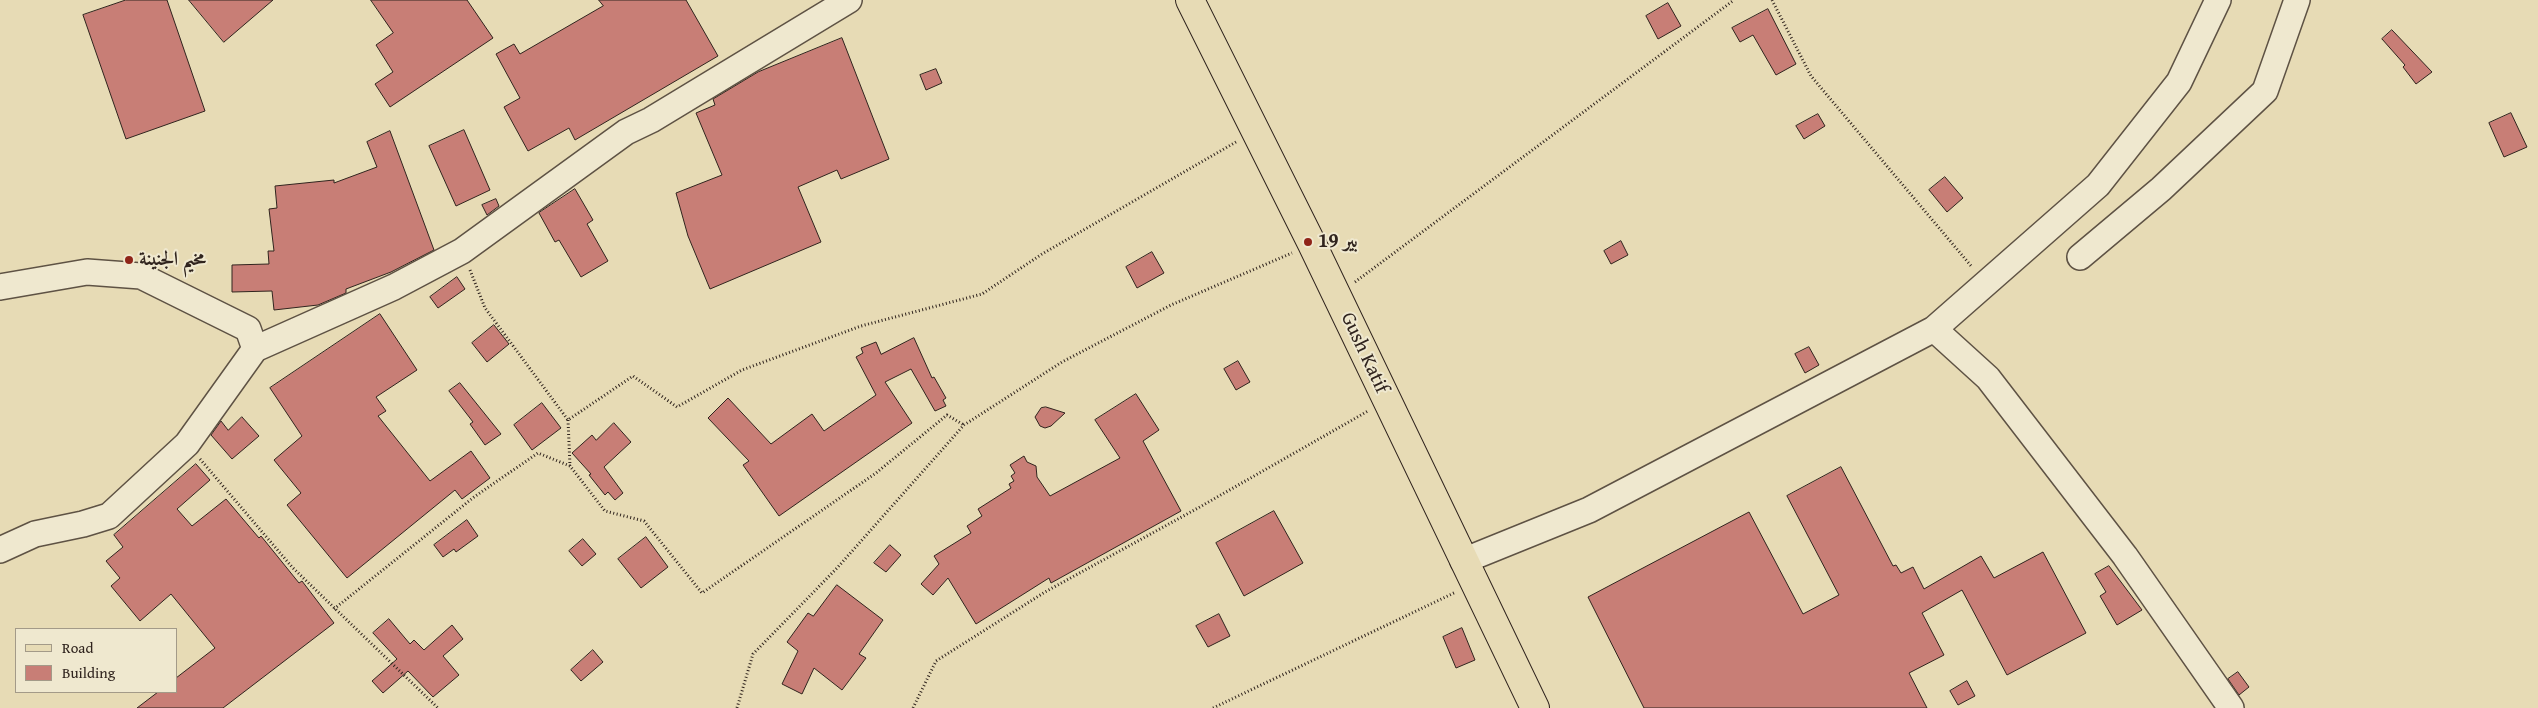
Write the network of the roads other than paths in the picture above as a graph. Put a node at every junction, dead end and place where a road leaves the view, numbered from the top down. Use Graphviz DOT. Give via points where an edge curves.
graph roads {
  1 [pos="849,0"];
  2 [pos="1190,0"];
  3 [pos="2218,0"];
  4 [pos="2297,0"];
  5 [pos="2080,257"];
  6 [pos="0,287"];
  7 [pos="1934,330"];
  8 [pos="256,349"];
  9 [pos="0,550"];
  10 [pos="1468,572"];
  11 [pos="1535,708"];
  12 [pos="2231,708"];
  1 -- 8 [label="street" via="626,132 462,250 394,287"];
  2 -- 10 [label="main road, Gush Katif" via="1312,244"];
  3 -- 7 [label="street" via="2180,82 2098,185"];
  4 -- 5 [label="street" via="2265,91 2161,190"];
  6 -- 8 [label="street" via="86,272 141,276 248,329"];
  7 -- 10 [label="street"];
  7 -- 12 [label="street" via="1988,378 2125,556"];
  8 -- 9 [label="street" via="187,444 109,516 35,534"];
  10 -- 11 [label="main road, Gush Katif"];
}
